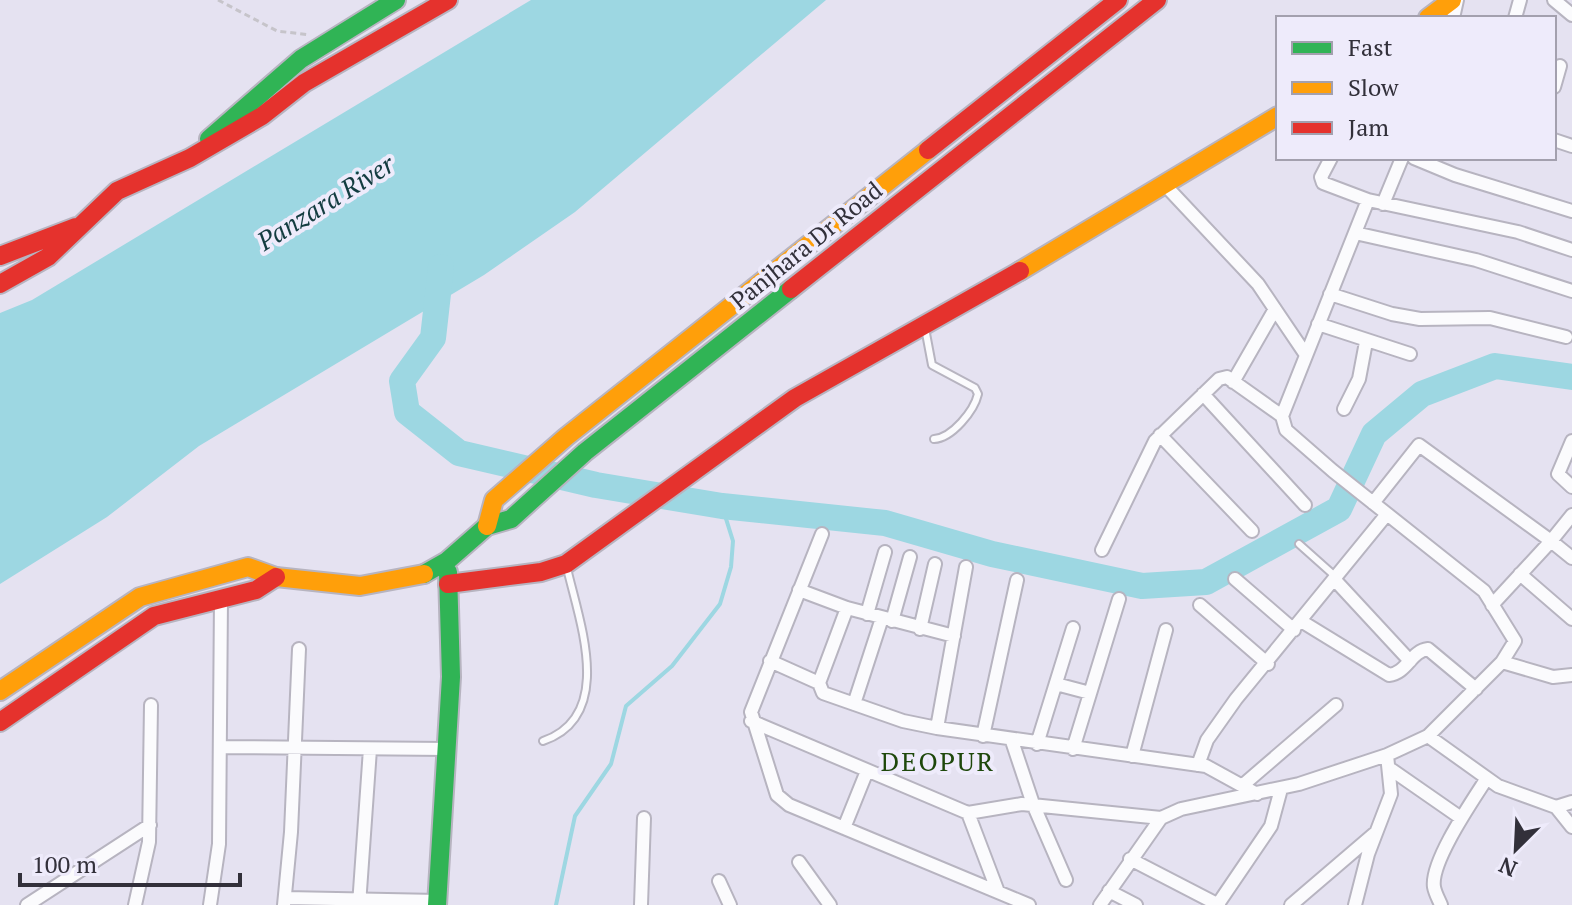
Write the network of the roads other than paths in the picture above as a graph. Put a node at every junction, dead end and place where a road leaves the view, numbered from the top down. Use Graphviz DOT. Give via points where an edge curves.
graph roads {
  1 [pos="396,0"];
  2 [pos="448,0"];
  3 [pos="1118,0"];
  4 [pos="1157,0"];
  5 [pos="1455,0"];
  6 [pos="1554,0"];
  7 [pos="1572,15"];
  8 [pos="1431,16"];
  9 [pos="1560,66"];
  10 [pos="1556,80"];
  11 [pos="1276,117"];
  12 [pos="190,158"];
  13 [pos="1330,160"];
  14 [pos="1401,160"];
  15 [pos="1419,160"];
  16 [pos="1164,184"];
  17 [pos="1368,200"];
  18 [pos="1383,204"];
  19 [pos="1572,211"];
  20 [pos="79,226"];
  21 [pos="1355,233"];
  22 [pos="1572,250"];
  23 [pos="0,256"];
  24 [pos="0,284"];
  25 [pos="1572,291"];
  26 [pos="1330,294"];
  27 [pos="1275,309"];
  28 [pos="925,324"];
  29 [pos="1318,324"];
  30 [pos="1566,337"];
  31 [pos="1366,342"];
  32 [pos="1410,354"];
  33 [pos="1306,355"];
  34 [pos="1233,382"];
  35 [pos="1203,394"];
  36 [pos="1344,409"];
  37 [pos="1282,416"];
  38 [pos="1160,435"];
  39 [pos="934,439"];
  40 [pos="1572,441"];
  41 [pos="1572,487"];
  42 [pos="1373,503"];
  43 [pos="1305,505"];
  44 [pos="1387,514"];
  45 [pos="1572,515"];
  46 [pos="487,526"];
  47 [pos="1252,531"];
  48 [pos="822,534"];
  49 [pos="1551,541"];
  50 [pos="1299,544"];
  51 [pos="1102,550"];
  52 [pos="885,552"];
  53 [pos="910,557"];
  54 [pos="1572,558"];
  55 [pos="447,561"];
  56 [pos="566,564"];
  57 [pos="935,564"];
  58 [pos="966,567"];
  59 [pos="1520,574"];
  60 [pos="276,577"];
  61 [pos="1335,578"];
  62 [pos="1235,579"];
  63 [pos="1017,580"];
  64 [pos="448,584"];
  65 [pos="799,590"];
  66 [pos="221,599"];
  67 [pos="1119,599"];
  68 [pos="1200,605"];
  69 [pos="1492,605"];
  70 [pos="847,608"];
  71 [pos="867,614"];
  72 [pos="1572,619"];
  73 [pos="887,620"];
  74 [pos="1298,626"];
  75 [pos="1073,628"];
  76 [pos="920,629"];
  77 [pos="1166,630"];
  78 [pos="954,636"];
  79 [pos="299,649"];
  80 [pos="770,661"];
  81 [pos="1410,661"];
  82 [pos="1502,662"];
  83 [pos="1268,664"];
  84 [pos="1572,675"];
  85 [pos="819,683"];
  86 [pos="1056,684"];
  87 [pos="1476,689"];
  88 [pos="0,691"];
  89 [pos="1090,693"];
  90 [pos="854,704"];
  91 [pos="151,705"];
  92 [pos="1336,705"];
  93 [pos="751,721"];
  94 [pos="0,722"];
  95 [pos="937,728"];
  96 [pos="983,736"];
  97 [pos="1428,736"];
  98 [pos="543,741"];
  99 [pos="1012,741"];
  100 [pos="1037,744"];
  101 [pos="220,747"];
  102 [pos="295,749"];
  103 [pos="370,749"];
  104 [pos="447,749"];
  105 [pos="1073,749"];
  106 [pos="1132,756"];
  107 [pos="1388,761"];
  108 [pos="1198,765"];
  109 [pos="867,771"];
  110 [pos="1487,778"];
  111 [pos="1243,785"];
  112 [pos="1281,789"];
  113 [pos="1257,794"];
  114 [pos="1572,802"];
  115 [pos="1033,804"];
  116 [pos="1556,807"];
  117 [pos="968,813"];
  118 [pos="644,818"];
  119 [pos="1161,818"];
  120 [pos="1461,818"];
  121 [pos="150,825"];
  122 [pos="1572,827"];
  123 [pos="844,828"];
  124 [pos="1375,833"];
  125 [pos="1130,859"];
  126 [pos="799,862"];
  127 [pos="1066,880"];
  128 [pos="719,881"];
  129 [pos="1109,891"];
  130 [pos="998,892"];
  131 [pos="285,901"];
  132 [pos="360,903"];
  133 [pos="438,903"];
  134 [pos="27,905"];
  135 [pos="135,905"];
  136 [pos="210,905"];
  137 [pos="641,905"];
  138 [pos="730,905"];
  139 [pos="830,905"];
  140 [pos="1029,905"];
  141 [pos="1100,905"];
  142 [pos="1136,905"];
  143 [pos="1219,905"];
  144 [pos="1291,905"];
  145 [pos="1355,905"];
  146 [pos="1441,905"];
  1 -- 12 [label="street" via="334,37 228,120"];
  2 -- 12 [label="street" via="304,83 262,116"];
  3 -- 46 [label="street, Panjhara Dr Road" via="566,437 494,500"];
  4 -- 46 [label="street, Panjhara Dr Road" via="585,452 511,519"];
  5 -- 8 [label="street"];
  6 -- 7 [label="street"];
  9 -- 10 [label="street"];
  11 -- 16 [label="street"];
  12 -- 20 [label="street" via="117,191"];
  13 -- 17 [label="street" via="1323,183"];
  14 -- 18 [label="street"];
  15 -- 19 [label="street"];
  16 -- 27 [label="street"];
  16 -- 28 [label="street"];
  17 -- 18 [label="street"];
  17 -- 21 [label="street"];
  18 -- 22 [label="street" via="1518,232"];
  20 -- 23 [label="street"];
  20 -- 24 [label="street" via="48,257"];
  21 -- 25 [label="street" via="1476,260"];
  21 -- 26 [label="street"];
  26 -- 29 [label="street"];
  26 -- 30 [label="street" via="1392,314 1490,318"];
  27 -- 33 [label="street"];
  27 -- 34 [label="street"];
  28 -- 39 [label="lane" via="932,365 978,394 947,436"];
  28 -- 56 [label="street" via="795,398"];
  29 -- 31 [label="street"];
  29 -- 33 [label="street"];
  31 -- 32 [label="street"];
  31 -- 36 [label="street" via="1359,379"];
  33 -- 37 [label="street"];
  34 -- 35 [label="street" via="1223,377"];
  34 -- 37 [label="street"];
  35 -- 38 [label="street"];
  35 -- 43 [label="street"];
  37 -- 42 [label="street" via="1286,430"];
  38 -- 47 [label="street"];
  38 -- 51 [label="street"];
  40 -- 41 [label="street" via="1558,474"];
  42 -- 44 [label="street"];
  42 -- 49 [label="street" via="1419,445"];
  44 -- 61 [label="street"];
  44 -- 69 [label="street" via="1484,591"];
  45 -- 49 [label="street"];
  46 -- 55 [label="street, Panjhara Dr Road"];
  48 -- 65 [label="street"];
  49 -- 54 [label="street"];
  49 -- 59 [label="street"];
  50 -- 61 [label="lane"];
  52 -- 71 [label="street"];
  53 -- 73 [label="street"];
  55 -- 60 [label="street, Panjhara Dr Road" via="393,583 360,586"];
  55 -- 64 [label="street"];
  56 -- 64 [label="street"];
  56 -- 98 [label="lane" via="586,652 585,699 569,726"];
  57 -- 76 [label="street"];
  58 -- 78 [label="street"];
  59 -- 69 [label="street"];
  59 -- 72 [label="street"];
  60 -- 66 [label="street" via="256,590"];
  60 -- 88 [label="street, Panjhara Dr Road" via="248,567 140,597"];
  61 -- 74 [label="street"];
  61 -- 81 [label="street"];
  62 -- 74 [label="street"];
  63 -- 96 [label="street"];
  64 -- 104 [label="street"];
  65 -- 70 [label="street"];
  65 -- 80 [label="street"];
  66 -- 94 [label="street" via="154,616"];
  66 -- 101 [label="street"];
  67 -- 89 [label="street"];
  68 -- 83 [label="street"];
  69 -- 82 [label="street" via="1515,641"];
  70 -- 71 [label="street"];
  70 -- 85 [label="street"];
  71 -- 73 [label="street"];
  73 -- 76 [label="street"];
  73 -- 90 [label="street"];
  74 -- 81 [label="street" via="1389,675"];
  74 -- 83 [label="street"];
  75 -- 86 [label="street"];
  76 -- 78 [label="street"];
  77 -- 106 [label="street"];
  78 -- 95 [label="street"];
  79 -- 102 [label="street"];
  80 -- 85 [label="street"];
  80 -- 93 [label="street"];
  81 -- 87 [label="street" via="1419,650 1428,649"];
  82 -- 84 [label="street" via="1553,677"];
  82 -- 87 [label="street"];
  83 -- 108 [label="street" via="1219,721"];
  85 -- 90 [label="street" via="823,693"];
  86 -- 89 [label="street"];
  86 -- 100 [label="street"];
  87 -- 97 [label="street"];
  89 -- 105 [label="street"];
  90 -- 95 [label="street"];
  91 -- 121 [label="street"];
  92 -- 111 [label="street"];
  93 -- 109 [label="street"];
  93 -- 123 [label="street" via="781,801"];
  95 -- 96 [label="street"];
  96 -- 99 [label="street"];
  97 -- 107 [label="street"];
  97 -- 110 [label="street"];
  99 -- 100 [label="street"];
  99 -- 115 [label="street"];
  100 -- 105 [label="street"];
  101 -- 102 [label="street"];
  101 -- 136 [label="street" via="219,844"];
  102 -- 103 [label="street"];
  102 -- 131 [label="street"];
  103 -- 104 [label="street"];
  103 -- 132 [label="street"];
  104 -- 133 [label="street"];
  105 -- 106 [label="street"];
  106 -- 108 [label="street"];
  107 -- 112 [label="street"];
  107 -- 120 [label="street"];
  107 -- 124 [label="street" via="1391,794"];
  108 -- 111 [label="street"];
  109 -- 117 [label="street"];
  109 -- 123 [label="street"];
  110 -- 116 [label="street"];
  110 -- 120 [label="street"];
  111 -- 113 [label="street"];
  112 -- 113 [label="street"];
  112 -- 143 [label="street" via="1271,826"];
  113 -- 119 [label="street"];
  114 -- 116 [label="street"];
  115 -- 117 [label="street"];
  115 -- 119 [label="street"];
  115 -- 127 [label="street"];
  116 -- 122 [label="street"];
  117 -- 130 [label="street"];
  118 -- 137 [label="street"];
  119 -- 125 [label="street"];
  120 -- 146 [label="street" via="1435,876"];
  121 -- 134 [label="street"];
  121 -- 135 [label="street"];
  123 -- 130 [label="street"];
  124 -- 144 [label="street"];
  124 -- 145 [label="street"];
  125 -- 129 [label="street"];
  125 -- 143 [label="street"];
  126 -- 139 [label="street"];
  128 -- 138 [label="street"];
  129 -- 141 [label="street"];
  129 -- 142 [label="street"];
  130 -- 140 [label="street"];
  131 -- 132 [label="street"];
  132 -- 133 [label="street"];
}
